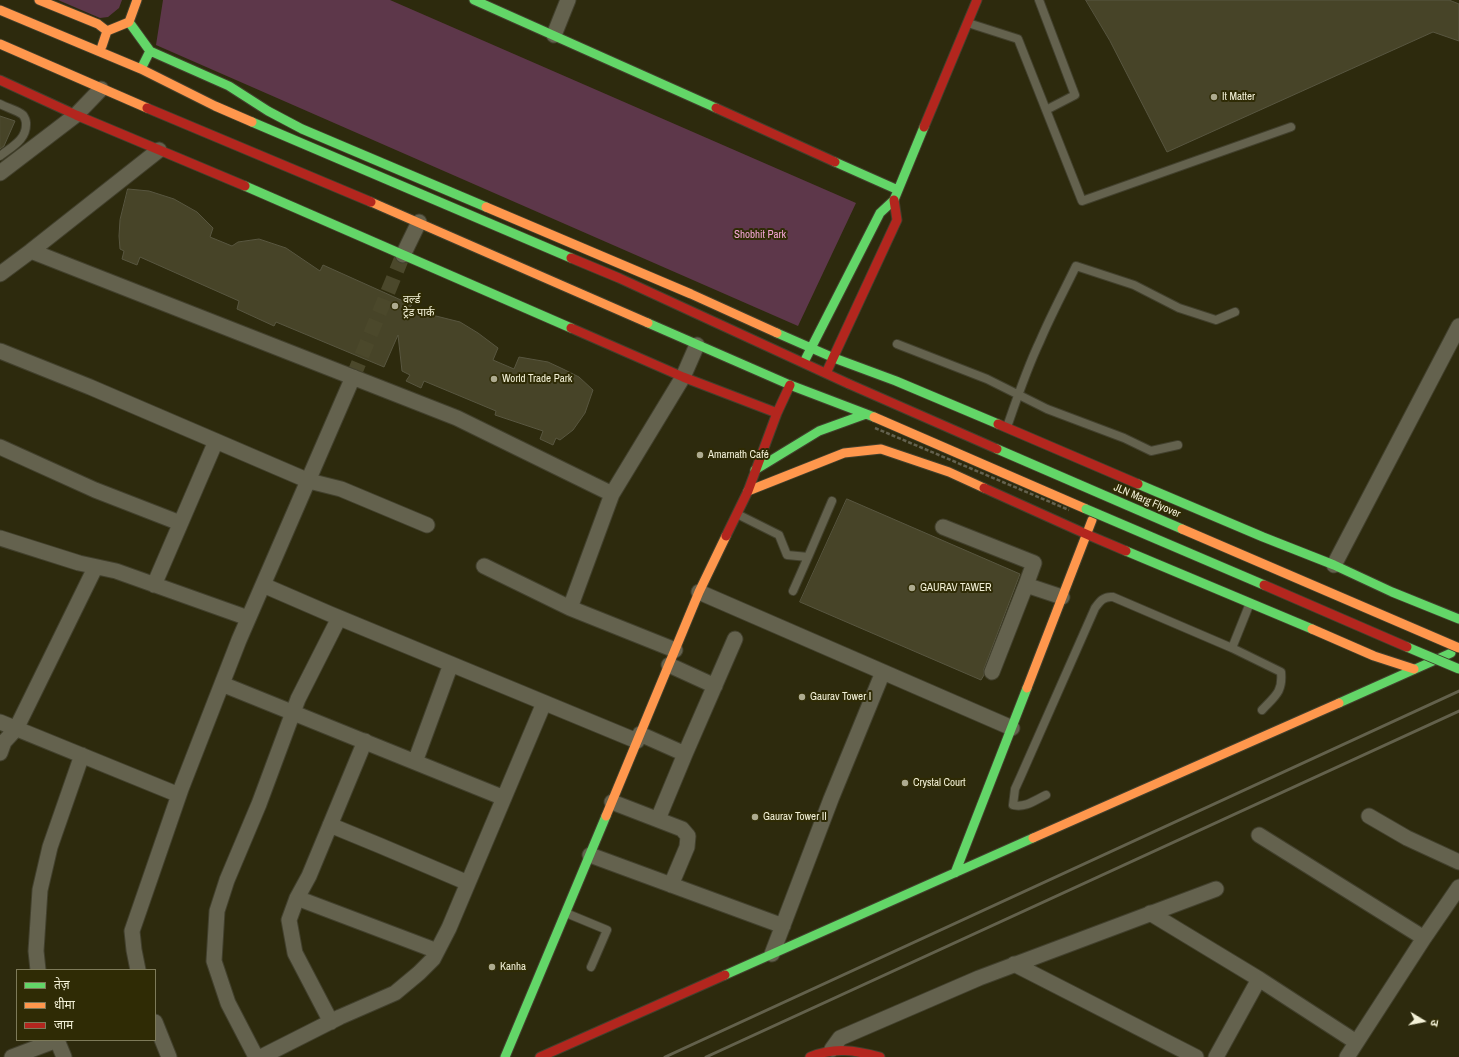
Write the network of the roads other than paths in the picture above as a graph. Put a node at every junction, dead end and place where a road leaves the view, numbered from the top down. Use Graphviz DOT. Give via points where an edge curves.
graph roads {
  1 [pos="39,0"];
  2 [pos="137,0"];
  3 [pos="474,0"];
  4 [pos="568,0"];
  5 [pos="977,0"];
  6 [pos="1039,0"];
  7 [pos="0,10"];
  8 [pos="129,22"];
  9 [pos="968,23"];
  10 [pos="107,31"];
  11 [pos="554,35"];
  12 [pos="0,44"];
  13 [pos="150,51"];
  14 [pos="99,52"];
  15 [pos="141,69"];
  16 [pos="0,80"];
  17 [pos="101,89"];
  18 [pos="0,104"];
  19 [pos="1046,110"];
  20 [pos="251,111"];
  21 [pos="76,116"];
  22 [pos="1291,127"];
  23 [pos="159,150"];
  24 [pos="0,156"];
  25 [pos="0,173"];
  26 [pos="898,190"];
  27 [pos="894,200"];
  28 [pos="419,222"];
  29 [pos="31,251"];
  30 [pos="403,255"];
  31 [pos="0,274"];
  32 [pos="1235,312"];
  33 [pos="1458,329"];
  34 [pos="896,344"];
  35 [pos="698,345"];
  36 [pos="811,347"];
  37 [pos="0,351"];
  38 [pos="834,358"];
  39 [pos="804,364"];
  40 [pos="826,374"];
  41 [pos="353,377"];
  42 [pos="683,377"];
  43 [pos="790,385"];
  44 [pos="1018,395"];
  45 [pos="777,413"];
  46 [pos="866,414"];
  47 [pos="1007,428"];
  48 [pos="216,441"];
  49 [pos="1178,445"];
  50 [pos="0,447"];
  51 [pos="756,470"];
  52 [pos="1107,479"];
  53 [pos="309,481"];
  54 [pos="748,491"];
  55 [pos="612,494"];
  56 [pos="832,501"];
  57 [pos="737,514"];
  58 [pos="180,523"];
  59 [pos="427,525"];
  60 [pos="943,527"];
  61 [pos="1086,534"];
  62 [pos="1,542"];
  63 [pos="808,556"];
  64 [pos="1334,565"];
  65 [pos="484,566"];
  66 [pos="95,568"];
  67 [pos="263,584"];
  68 [pos="154,585"];
  69 [pos="1026,586"];
  70 [pos="793,591"];
  71 [pos="699,592"];
  72 [pos="1062,597"];
  73 [pos="1251,603"];
  74 [pos="570,608"];
  75 [pos="248,618"];
  76 [pos="339,618"];
  77 [pos="1459,619"];
  78 [pos="735,639"];
  79 [pos="1232,648"];
  80 [pos="1459,649"];
  81 [pos="675,650"];
  82 [pos="451,664"];
  83 [pos="669,665"];
  84 [pos="1459,668"];
  85 [pos="1414,670"];
  86 [pos="883,672"];
  87 [pos="992,672"];
  88 [pos="222,684"];
  89 [pos="715,686"];
  90 [pos="544,703"];
  91 [pos="1262,710"];
  92 [pos="293,712"];
  93 [pos="0,722"];
  94 [pos="1012,728"];
  95 [pos="16,729"];
  96 [pos="639,738"];
  97 [pos="365,741"];
  98 [pos="0,753"];
  99 [pos="685,754"];
  100 [pos="82,755"];
  101 [pos="415,762"];
  102 [pos="179,794"];
  103 [pos="1046,794"];
  104 [pos="504,798"];
  105 [pos="612,802"];
  106 [pos="1369,816"];
  107 [pos="658,819"];
  108 [pos="330,825"];
  109 [pos="1259,835"];
  110 [pos="590,855"];
  111 [pos="1459,862"];
  112 [pos="955,873"];
  113 [pos="468,883"];
  114 [pos="671,885"];
  115 [pos="1459,887"];
  116 [pos="1216,889"];
  117 [pos="297,898"];
  118 [pos="565,913"];
  119 [pos="1150,914"];
  120 [pos="783,926"];
  121 [pos="1424,938"];
  122 [pos="437,951"];
  123 [pos="772,954"];
  124 [pos="1014,964"];
  125 [pos="591,967"];
  126 [pos="38,969"];
  127 [pos="138,969"];
  128 [pos="1259,979"];
  129 [pos="331,1022"];
  130 [pos="156,1024"];
  131 [pos="54,1041"];
  132 [pos="57,1041"];
  133 [pos="1356,1042"];
  134 [pos="832,1049"];
  135 [pos="12,1057"];
  136 [pos="64,1057"];
  137 [pos="169,1057"];
  138 [pos="256,1057"];
  139 [pos="261,1057"];
  140 [pos="505,1057"];
  141 [pos="540,1057"];
  142 [pos="810,1057"];
  143 [pos="880,1057"];
  144 [pos="1196,1057"];
  145 [pos="1216,1057"];
  146 [pos="1346,1057"];
  1 -- 10 [label="street" via="98,24"];
  2 -- 8 [label="street"];
  3 -- 11 [label="street"];
  4 -- 11 [label="street"];
  5 -- 9 [label="street"];
  6 -- 19 [label="lane" via="1075,95"];
  7 -- 14 [label="street"];
  8 -- 10 [label="street"];
  8 -- 13 [label="street"];
  9 -- 19 [label="lane" via="1018,39"];
  9 -- 26 [label="street"];
  10 -- 14 [label="street"];
  11 -- 26 [label="street"];
  12 -- 17 [label="street"];
  13 -- 15 [label="street"];
  13 -- 20 [label="street" via="229,86"];
  14 -- 15 [label="street"];
  15 -- 20 [label="street" via="215,106"];
  16 -- 21 [label="street"];
  17 -- 21 [label="street"];
  17 -- 28 [label="street"];
  18 -- 24 [label="lane" via="24,116 26,120 23,138"];
  19 -- 22 [label="lane" via="1082,201"];
  20 -- 36 [label="street" via="302,129"];
  20 -- 39 [label="street, JLN Marg Flyover"];
  21 -- 23 [label="street"];
  21 -- 25 [label="street"];
  23 -- 29 [label="street"];
  23 -- 30 [label="street"];
  26 -- 27 [label="street"];
  27 -- 36 [label="street" via="880,213"];
  27 -- 38 [label="street" via="897,220"];
  28 -- 30 [label="street"];
  28 -- 35 [label="street"];
  29 -- 31 [label="street"];
  29 -- 41 [label="street"];
  30 -- 42 [label="street"];
  32 -- 44 [label="lane" via="1216,320 1178,308 1134,285 1076,266 1039,341"];
  33 -- 64 [label="street"];
  34 -- 44 [label="lane" via="987,379"];
  35 -- 42 [label="street"];
  35 -- 43 [label="street"];
  36 -- 38 [label="street"];
  36 -- 39 [label="street"];
  37 -- 48 [label="street"];
  38 -- 40 [label="street"];
  38 -- 47 [label="street"];
  39 -- 40 [label="street, JLN Marg Flyover"];
  40 -- 80 [label="street, JLN Marg Flyover, bridge"];
  41 -- 53 [label="street"];
  41 -- 55 [label="street" via="457,418"];
  42 -- 45 [label="street"];
  42 -- 55 [label="street"];
  43 -- 45 [label="street"];
  43 -- 46 [label="street"];
  44 -- 47 [label="lane"];
  44 -- 49 [label="lane" via="1151,451"];
  45 -- 51 [label="street"];
  46 -- 51 [label="street" via="819,431"];
  46 -- 84 [label="street, bridge"];
  47 -- 52 [label="street"];
  48 -- 53 [label="street"];
  48 -- 58 [label="street"];
  50 -- 58 [label="street" via="95,490"];
  51 -- 54 [label="street"];
  52 -- 61 [label="street"];
  52 -- 64 [label="street"];
  53 -- 59 [label="street" via="341,489"];
  53 -- 67 [label="street"];
  54 -- 57 [label="street"];
  54 -- 61 [label="street" via="844,453 881,449 949,472"];
  55 -- 74 [label="street"];
  56 -- 63 [label="lane"];
  57 -- 63 [label="lane" via="779,535 787,555"];
  57 -- 71 [label="street"];
  58 -- 68 [label="street"];
  60 -- 69 [label="street" via="1034,563"];
  61 -- 72 [label="street"];
  61 -- 73 [label="street"];
  62 -- 66 [label="street"];
  63 -- 70 [label="lane"];
  64 -- 77 [label="street"];
  65 -- 74 [label="street"];
  66 -- 68 [label="street" via="116,571"];
  66 -- 95 [label="street"];
  67 -- 75 [label="street"];
  67 -- 76 [label="street"];
  68 -- 75 [label="street"];
  69 -- 72 [label="street"];
  69 -- 87 [label="street"];
  71 -- 81 [label="street"];
  71 -- 86 [label="street"];
  72 -- 94 [label="street"];
  73 -- 79 [label="lane"];
  73 -- 85 [label="street" via="1374,656"];
  74 -- 81 [label="street"];
  75 -- 88 [label="street"];
  76 -- 82 [label="street"];
  76 -- 92 [label="street"];
  78 -- 89 [label="street"];
  79 -- 91 [label="lane" via="1281,672 1282,682 1279,691"];
  79 -- 103 [label="lane" via="1113,597 1101,599 1015,789 1013,805 1020,807"];
  80 -- 85 [label="street"];
  81 -- 83 [label="street"];
  82 -- 90 [label="street"];
  82 -- 101 [label="street"];
  83 -- 89 [label="street"];
  83 -- 96 [label="street"];
  85 -- 112 [label="street"];
  86 -- 94 [label="street"];
  86 -- 120 [label="street"];
  88 -- 92 [label="street"];
  88 -- 102 [label="street"];
  89 -- 99 [label="street"];
  90 -- 96 [label="street"];
  90 -- 104 [label="street"];
  92 -- 97 [label="street"];
  92 -- 138 [label="street" via="259,804 226,880 217,911 214,961 228,1003"];
  93 -- 95 [label="street"];
  94 -- 112 [label="street"];
  95 -- 98 [label="street" via="4,742"];
  95 -- 100 [label="street"];
  96 -- 99 [label="street"];
  96 -- 105 [label="street"];
  97 -- 101 [label="street"];
  97 -- 108 [label="street"];
  99 -- 107 [label="street"];
  100 -- 102 [label="street"];
  100 -- 126 [label="street" via="50,847 40,890 36,951"];
  101 -- 104 [label="street"];
  102 -- 127 [label="street" via="132,931"];
  104 -- 113 [label="street"];
  105 -- 107 [label="street"];
  105 -- 110 [label="street"];
  106 -- 111 [label="street" via="1407,838"];
  107 -- 114 [label="street" via="682,829 688,836 687,847"];
  108 -- 113 [label="street"];
  108 -- 117 [label="street"];
  109 -- 121 [label="street"];
  110 -- 114 [label="street"];
  110 -- 118 [label="street"];
  112 -- 123 [label="street"];
  113 -- 122 [label="street"];
  114 -- 120 [label="street"];
  115 -- 121 [label="street"];
  116 -- 119 [label="street"];
  117 -- 122 [label="street"];
  117 -- 129 [label="street" via="290,920 295,953"];
  118 -- 125 [label="lane" via="606,930"];
  118 -- 140 [label="street"];
  119 -- 124 [label="street"];
  119 -- 128 [label="street"];
  120 -- 123 [label="street"];
  121 -- 133 [label="street"];
  122 -- 129 [label="street" via="419,973 395,993"];
  123 -- 141 [label="street"];
  124 -- 134 [label="street" via="840,1038"];
  124 -- 144 [label="street"];
  128 -- 133 [label="street"];
  128 -- 145 [label="street"];
  129 -- 139 [label="street"];
  130 -- 137 [label="street"];
  131 -- 135 [label="street"];
  132 -- 136 [label="street"];
  133 -- 146 [label="street"];
  134 -- 142 [label="street"];
  134 -- 143 [label="street" via="866,1052"];
}
